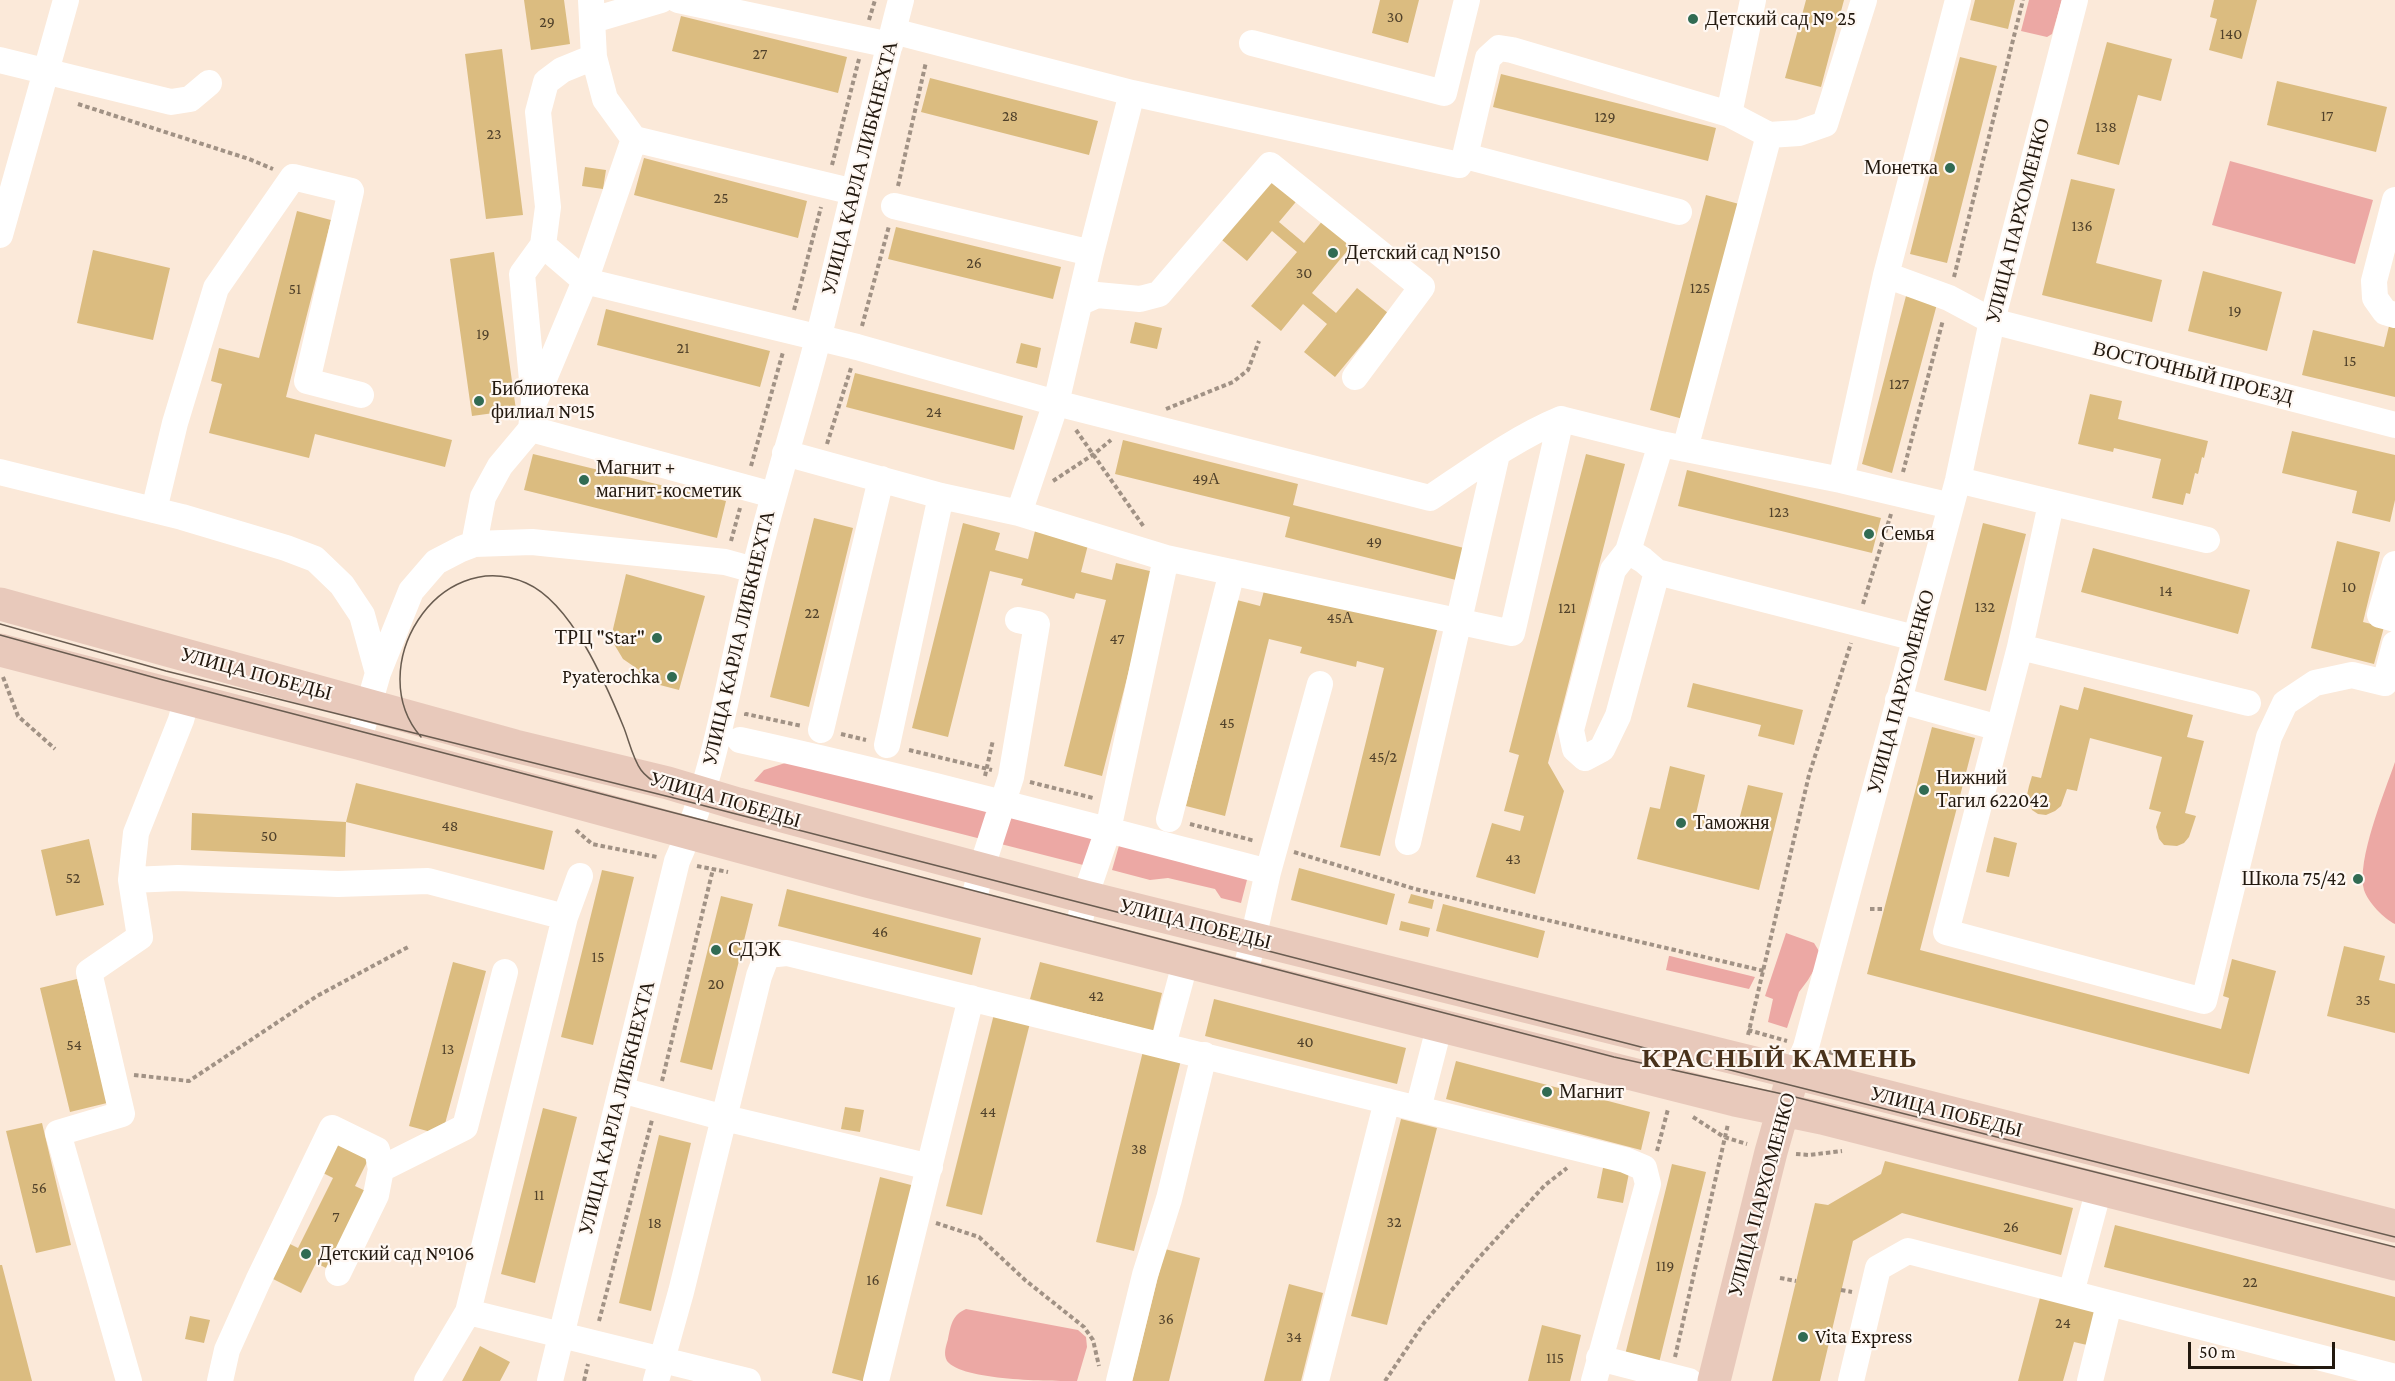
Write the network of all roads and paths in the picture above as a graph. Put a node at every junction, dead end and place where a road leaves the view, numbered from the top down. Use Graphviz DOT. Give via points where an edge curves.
graph roads {
  1 [pos="66,0"];
  2 [pos="661,0"];
  3 [pos="678,0"];
  4 [pos="875,0"];
  5 [pos="902,0"];
  6 [pos="1467,0"];
  7 [pos="1753,0"];
  8 [pos="1864,0"];
  9 [pos="1958,0"];
  10 [pos="2023,0"];
  11 [pos="2075,0"];
  12 [pos="592,10"];
  13 [pos="891,38"];
  14 [pos="864,40"];
  15 [pos="931,41"];
  16 [pos="1252,43"];
  17 [pos="594,57"];
  18 [pos="0,60"];
  19 [pos="44,82"];
  20 [pos="209,82"];
  21 [pos="1132,93"];
  22 [pos="1729,114"];
  23 [pos="1769,135"];
  24 [pos="634,139"];
  25 [pos="1465,156"];
  26 [pos="293,177"];
  27 [pos="826,185"];
  28 [pos="854,192"];
  29 [pos="2395,200"];
  30 [pos="894,206"];
  31 [pos="1679,212"];
  32 [pos="0,235"];
  33 [pos="543,245"];
  34 [pos="1091,253"];
  35 [pos="1886,275"];
  36 [pos="585,281"];
  37 [pos="1949,298"];
  38 [pos="1081,302"];
  39 [pos="2395,315"];
  40 [pos="1992,321"];
  41 [pos="789,330"];
  42 [pos="818,338"];
  43 [pos="857,347"];
  44 [pos="1355,377"];
  45 [pos="361,395"];
  46 [pos="534,401"];
  47 [pos="1056,403"];
  48 [pos="1561,419"];
  49 [pos="2395,425"];
  50 [pos="531,429"];
  51 [pos="1673,446"];
  52 [pos="785,453"];
  53 [pos="1497,454"];
  54 [pos="821,464"];
  55 [pos="0,472"];
  56 [pos="881,479"];
  57 [pos="1841,480"];
  58 [pos="1958,480"];
  59 [pos="745,489"];
  60 [pos="1897,494"];
  61 [pos="773,495"];
  62 [pos="941,496"];
  63 [pos="2051,504"];
  64 [pos="1951,506"];
  65 [pos="154,510"];
  66 [pos="1019,513"];
  67 [pos="2207,540"];
  68 [pos="474,544"];
  69 [pos="1628,551"];
  70 [pos="1166,558"];
  71 [pos="725,562"];
  72 [pos="2395,564"];
  73 [pos="754,570"];
  74 [pos="1232,572"];
  75 [pos="1657,572"];
  76 [pos="0,604"];
  77 [pos="2395,619"];
  78 [pos="1018,620"];
  79 [pos="1458,622"];
  80 [pos="1857,622"];
  81 [pos="1915,638"];
  82 [pos="2395,644"];
  83 [pos="2020,647"];
  84 [pos="1,662"];
  85 [pos="378,673"];
  86 [pos="1320,684"];
  87 [pos="187,698"];
  88 [pos="1899,700"];
  89 [pos="2248,703"];
  90 [pos="370,705"];
  91 [pos="1999,728"];
  92 [pos="821,730"];
  93 [pos="740,740"];
  94 [pos="358,743"];
  95 [pos="887,745"];
  96 [pos="55,749"];
  97 [pos="702,792"];
  98 [pos="1003,802"];
  99 [pos="1169,819"];
  100 [pos="1108,830"];
  101 [pos="690,832"];
  102 [pos="721,842"];
  103 [pos="1408,842"];
  104 [pos="981,870"];
  105 [pos="1268,872"];
  106 [pos="580,876"];
  107 [pos="131,880"];
  108 [pos="1415,889"];
  109 [pos="1085,897"];
  110 [pos="972,907"];
  111 [pos="1870,909"];
  112 [pos="1884,909"];
  113 [pos="565,917"];
  114 [pos="1077,934"];
  115 [pos="1254,939"];
  116 [pos="410,946"];
  117 [pos="1186,960"];
  118 [pos="1764,971"];
  119 [pos="505,972"];
  120 [pos="1245,975"];
  121 [pos="971,999"];
  122 [pos="1440,1024"];
  123 [pos="1163,1045"];
  124 [pos="1204,1055"];
  125 [pos="1745,1062"];
  126 [pos="112,1073"];
  127 [pos="1795,1073"];
  128 [pos="621,1090"];
  129 [pos="1735,1100"];
  130 [pos="658,1101"];
  131 [pos="1387,1101"];
  132 [pos="1669,1103"];
  133 [pos="1418,1109"];
  134 [pos="1782,1110"];
  135 [pos="725,1118"];
  136 [pos="1588,1152"];
  137 [pos="930,1167"];
  138 [pos="381,1169"];
  139 [pos="1648,1184"];
  140 [pos="2099,1189"];
  141 [pos="918,1217"];
  142 [pos="2395,1226"];
  143 [pos="2395,1264"];
  144 [pos="338,1273"];
  145 [pos="1780,1278"];
  146 [pos="1796,1281"];
  147 [pos="2072,1293"];
  148 [pos="2109,1304"];
  149 [pos="468,1312"];
  150 [pos="562,1336"];
  151 [pos="593,1342"];
  152 [pos="659,1370"];
  153 [pos="1596,1370"];
  154 [pos="1110,1376"];
  155 [pos="2382,1377"];
  156 [pos="1680,1378"];
  157 [pos="129,1381"];
  158 [pos="220,1381"];
  159 [pos="427,1381"];
  160 [pos="550,1381"];
  161 [pos="584,1381"];
  162 [pos="748,1381"];
  163 [pos="876,1381"];
  164 [pos="1316,1381"];
  165 [pos="1385,1381"];
  166 [pos="1714,1381"];
  167 [pos="1851,1381"];
  168 [pos="2090,1381"];
  1 -- 19 [label="street"];
  2 -- 12 [label="street"];
  3 -- 14 [label="street"];
  4 -- 14 [label="path"];
  5 -- 13 [label="street, УЛИЦА КАРЛА ЛИБКНЕХТА"];
  6 -- 16 [label="street" via="1444,93"];
  7 -- 22 [label="street"];
  8 -- 23 [label="street" via="1825,124 1799,133"];
  9 -- 35 [label="street"];
  10 -- 37 [label="path"];
  11 -- 40 [label="street, УЛИЦА ПАРХОМЕНКО"];
  12 -- 17 [label="street"];
  13 -- 14 [label="street"];
  13 -- 15 [label="street"];
  13 -- 28 [label="street, УЛИЦА КАРЛА ЛИБКНЕХТА"];
  14 -- 27 [label="path"];
  15 -- 21 [label="street"];
  15 -- 30 [label="path"];
  17 -- 24 [label="street" via="605,99"];
  17 -- 33 [label="street" via="562,70 546,82 538,112 548,207"];
  18 -- 19 [label="street"];
  19 -- 20 [label="street" via="171,102 190,99"];
  19 -- 26 [label="path"];
  19 -- 32 [label="street"];
  21 -- 25 [label="street" via="1445,164 1459,165"];
  21 -- 34 [label="street"];
  22 -- 23 [label="street"];
  22 -- 25 [label="street" via="1499,48 1488,58"];
  23 -- 51 [label="street"];
  24 -- 27 [label="street"];
  24 -- 36 [label="street"];
  25 -- 31 [label="street"];
  26 -- 45 [label="street" via="351,191 307,381"];
  26 -- 65 [label="street" via="216,288 175,423"];
  27 -- 28 [label="street"];
  27 -- 41 [label="path"];
  28 -- 42 [label="street, УЛИЦА КАРЛА ЛИБКНЕХТА"];
  29 -- 39 [label="street" via="2374,281 2376,298 2385,312"];
  30 -- 34 [label="street"];
  30 -- 43 [label="path"];
  33 -- 36 [label="street"];
  33 -- 46 [label="street" via="522,274"];
  34 -- 38 [label="street"];
  35 -- 37 [label="street, ВОСТОЧНЫЙ ПРОЕЗД"];
  35 -- 57 [label="street"];
  36 -- 41 [label="street"];
  36 -- 46 [label="street"];
  37 -- 40 [label="street, ВОСТОЧНЫЙ ПРОЕЗД"];
  37 -- 60 [label="path"];
  38 -- 44 [label="street" via="1097,296 1140,299 1159,294 1270,165 1422,287"];
  38 -- 47 [label="street"];
  40 -- 49 [label="street, ВОСТОЧНЫЙ ПРОЕЗД"];
  40 -- 58 [label="street, УЛИЦА ПАРХОМЕНКО"];
  41 -- 42 [label="street"];
  41 -- 59 [label="path"];
  42 -- 43 [label="street"];
  42 -- 52 [label="street, УЛИЦА КАРЛА ЛИБКНЕХТА"];
  43 -- 47 [label="street"];
  43 -- 54 [label="path"];
  46 -- 50 [label="street"];
  47 -- 53 [label="street" via="1430,498"];
  47 -- 66 [label="street"];
  47 -- 70 [label="path"];
  48 -- 51 [label="street"];
  48 -- 53 [label="street"];
  48 -- 79 [label="street" via="1512,633"];
  50 -- 59 [label="street"];
  50 -- 68 [label="street" via="500,466 483,497"];
  51 -- 57 [label="street"];
  51 -- 69 [label="street"];
  52 -- 54 [label="street"];
  52 -- 61 [label="street, УЛИЦА КАРЛА ЛИБКНЕХТА"];
  53 -- 79 [label="street"];
  54 -- 56 [label="street"];
  55 -- 65 [label="street"];
  56 -- 62 [label="street"];
  56 -- 92 [label="street"];
  57 -- 60 [label="street"];
  58 -- 63 [label="street"];
  58 -- 64 [label="street, УЛИЦА ПАРХОМЕНКО"];
  59 -- 61 [label="street"];
  59 -- 71 [label="path"];
  60 -- 64 [label="street"];
  60 -- 80 [label="path"];
  61 -- 73 [label="street, УЛИЦА КАРЛА ЛИБКНЕХТА"];
  62 -- 66 [label="street"];
  62 -- 95 [label="street"];
  63 -- 67 [label="street"];
  63 -- 83 [label="street"];
  64 -- 81 [label="street, УЛИЦА ПАРХОМЕНКО"];
  65 -- 85 [label="street" via="315,559 342,585 362,615"];
  66 -- 70 [label="street"];
  68 -- 71 [label="street" via="532,543"];
  68 -- 85 [label="street" via="436,562 411,591"];
  69 -- 75 [label="street"];
  69 -- 75 [label="street" via="1613,570 1571,730 1575,750 1584,758 1602,750 1618,716"];
  70 -- 74 [label="street"];
  70 -- 100 [label="street"];
  71 -- 73 [label="street"];
  72 -- 77 [label="street" via="2380,615"];
  73 -- 97 [label="street, УЛИЦА КАРЛА ЛИБКНЕХТА"];
  74 -- 79 [label="street"];
  74 -- 99 [label="street"];
  75 -- 80 [label="street"];
  76 -- 90 [label="main road, УЛИЦА ПОБЕДЫ"];
  78 -- 98 [label="street" via="1037,624 1011,777"];
  79 -- 103 [label="street"];
  80 -- 81 [label="street"];
  80 -- 118 [label="path" via="1809,775"];
  81 -- 88 [label="street, УЛИЦА ПАРХОМЕНКО"];
  82 -- 91 [label="street" via="2385,682 2352,675 2340,677 2315,683 2285,703 2269,737 2204,1001 1946,932"];
  83 -- 89 [label="street"];
  83 -- 91 [label="street"];
  84 -- 87 [label="main road, УЛИЦА ПОБЕДЫ"];
  84 -- 96 [label="path" via="18,716"];
  85 -- 90 [label="street"];
  86 -- 105 [label="street"];
  87 -- 94 [label="main road, УЛИЦА ПОБЕДЫ"];
  87 -- 107 [label="street" via="136,833"];
  88 -- 91 [label="street"];
  88 -- 127 [label="street, УЛИЦА ПАРХОМЕНКО" via="1806,1047"];
  90 -- 94 [label="street"];
  90 -- 97 [label="main road, УЛИЦА ПОБЕДЫ"];
  93 -- 98 [label="street"];
  94 -- 101 [label="main road, УЛИЦА ПОБЕДЫ"];
  97 -- 101 [label="street, УЛИЦА КАРЛА ЛИБКНЕХТА"];
  97 -- 104 [label="main road, УЛИЦА ПОБЕДЫ"];
  98 -- 100 [label="street"];
  98 -- 104 [label="street"];
  100 -- 105 [label="street"];
  100 -- 109 [label="street"];
  101 -- 102 [label="main road, УЛИЦА ПОБЕДЫ"];
  101 -- 128 [label="street, УЛИЦА КАРЛА ЛИБКНЕХТА" via="677,861"];
  102 -- 110 [label="main road, УЛИЦА ПОБЕДЫ"];
  102 -- 130 [label="path"];
  104 -- 109 [label="main road, УЛИЦА ПОБЕДЫ"];
  104 -- 110 [label="street"];
  105 -- 115 [label="street"];
  106 -- 113 [label="street"];
  107 -- 113 [label="street" via="338,884 428,881"];
  107 -- 126 [label="street" via="140,937 89,972"];
  108 -- 118 [label="path"];
  109 -- 114 [label="street"];
  109 -- 115 [label="main road, УЛИЦА ПОБЕДЫ"];
  110 -- 114 [label="main road, УЛИЦА ПОБЕДЫ"];
  111 -- 112 [label="path"];
  113 -- 149 [label="street"];
  114 -- 117 [label="main road, УЛИЦА ПОБЕДЫ"];
  115 -- 120 [label="street"];
  115 -- 125 [label="main road, УЛИЦА ПОБЕДЫ"];
  116 -- 126 [label="path" via="317,996 189,1081"];
  117 -- 120 [label="main road, УЛИЦА ПОБЕДЫ"];
  117 -- 123 [label="street"];
  118 -- 125 [label="path" via="1748,1030"];
  119 -- 138 [label="street" via="465,1127"];
  120 -- 122 [label="main road, УЛИЦА ПОБЕДЫ"];
  121 -- 123 [label="street"];
  121 -- 135 [label="street" via="787,953 767,955"];
  121 -- 137 [label="street"];
  122 -- 129 [label="main road, УЛИЦА ПОБЕДЫ"];
  122 -- 133 [label="street"];
  123 -- 124 [label="street"];
  124 -- 131 [label="street"];
  124 -- 154 [label="street" via="1169,1199"];
  125 -- 127 [label="main road, УЛИЦА ПОБЕДЫ"];
  126 -- 157 [label="street" via="122,1114 58,1133"];
  127 -- 134 [label="main road, УЛИЦА ПАРХОМЕНКО"];
  127 -- 142 [label="main road, УЛИЦА ПОБЕДЫ"];
  128 -- 130 [label="street"];
  128 -- 150 [label="street, УЛИЦА КАРЛА ЛИБКНЕХТА"];
  129 -- 134 [label="main road, УЛИЦА ПОБЕДЫ"];
  129 -- 156 [label="path" via="1724,1137"];
  130 -- 135 [label="street"];
  130 -- 151 [label="path"];
  131 -- 133 [label="street"];
  131 -- 164 [label="street"];
  132 -- 139 [label="path"];
  133 -- 136 [label="street"];
  134 -- 140 [label="main road, УЛИЦА ПОБЕДЫ"];
  134 -- 166 [label="main road, УЛИЦА ПАРХОМЕНКО"];
  135 -- 137 [label="street"];
  135 -- 152 [label="street"];
  136 -- 139 [label="street" via="1644,1168"];
  136 -- 165 [label="path" via="1545,1185 1476,1261 1424,1323"];
  137 -- 141 [label="street"];
  138 -- 144 [label="street" via="376,1195"];
  138 -- 158 [label="street" via="377,1150 332,1128 231,1340"];
  139 -- 153 [label="street"];
  140 -- 143 [label="main road, УЛИЦА ПОБЕДЫ"];
  140 -- 147 [label="street"];
  141 -- 154 [label="path" via="979,1237 1084,1327"];
  141 -- 163 [label="street"];
  145 -- 146 [label="path"];
  147 -- 148 [label="street"];
  147 -- 167 [label="street" via="1908,1251 1878,1268"];
  148 -- 155 [label="street"];
  148 -- 168 [label="street"];
  149 -- 150 [label="street"];
  149 -- 159 [label="street"];
  150 -- 151 [label="street"];
  150 -- 160 [label="street, УЛИЦА КАРЛА ЛИБКНЕХТА"];
  151 -- 152 [label="street"];
  151 -- 161 [label="path"];
  152 -- 162 [label="street"];
  153 -- 156 [label="street"];
}
